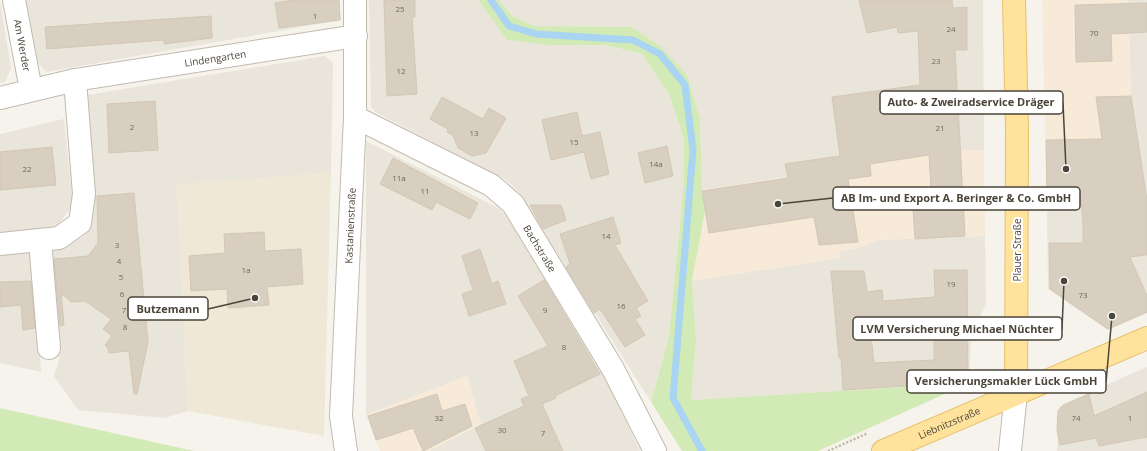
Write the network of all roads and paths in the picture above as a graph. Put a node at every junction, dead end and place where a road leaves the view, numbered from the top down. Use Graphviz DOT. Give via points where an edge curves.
graph roads {
  1 [pos="14,0"];
  2 [pos="355,0"];
  3 [pos="1014,0"];
  4 [pos="356,36"];
  5 [pos="75,80"];
  6 [pos="31,90"];
  7 [pos="0,98"];
  8 [pos="355,117"];
  9 [pos="40,240"];
  10 [pos="0,244"];
  11 [pos="1147,338"];
  12 [pos="49,348"];
  13 [pos="1016,393"];
  14 [pos="346,451"];
  15 [pos="655,451"];
  16 [pos="883,451"];
  17 [pos="1010,451"];
  1 -- 6 [label="street, Am Werder"];
  2 -- 4 [label="street, Kastanienstraße"];
  3 -- 13 [label="main road, Plauer Straße" via="1017,130"];
  4 -- 5 [label="street, Lindengarten"];
  4 -- 8 [label="street, Kastanienstraße"];
  5 -- 6 [label="street, Lindengarten"];
  5 -- 9 [label="street" via="84,194 80,223 59,238"];
  6 -- 7 [label="street, Lindengarten"];
  8 -- 14 [label="street, Kastanienstraße" via="341,416"];
  8 -- 15 [label="street, Bachstraße" via="491,185 513,204 613,370"];
  9 -- 10 [label="street"];
  9 -- 12 [label="street"];
  11 -- 13 [label="main road, Liebnitzstraße"];
  13 -- 16 [label="main road, Liebnitzstraße"];
  13 -- 17 [label="street, Plauer Straße"];
}
